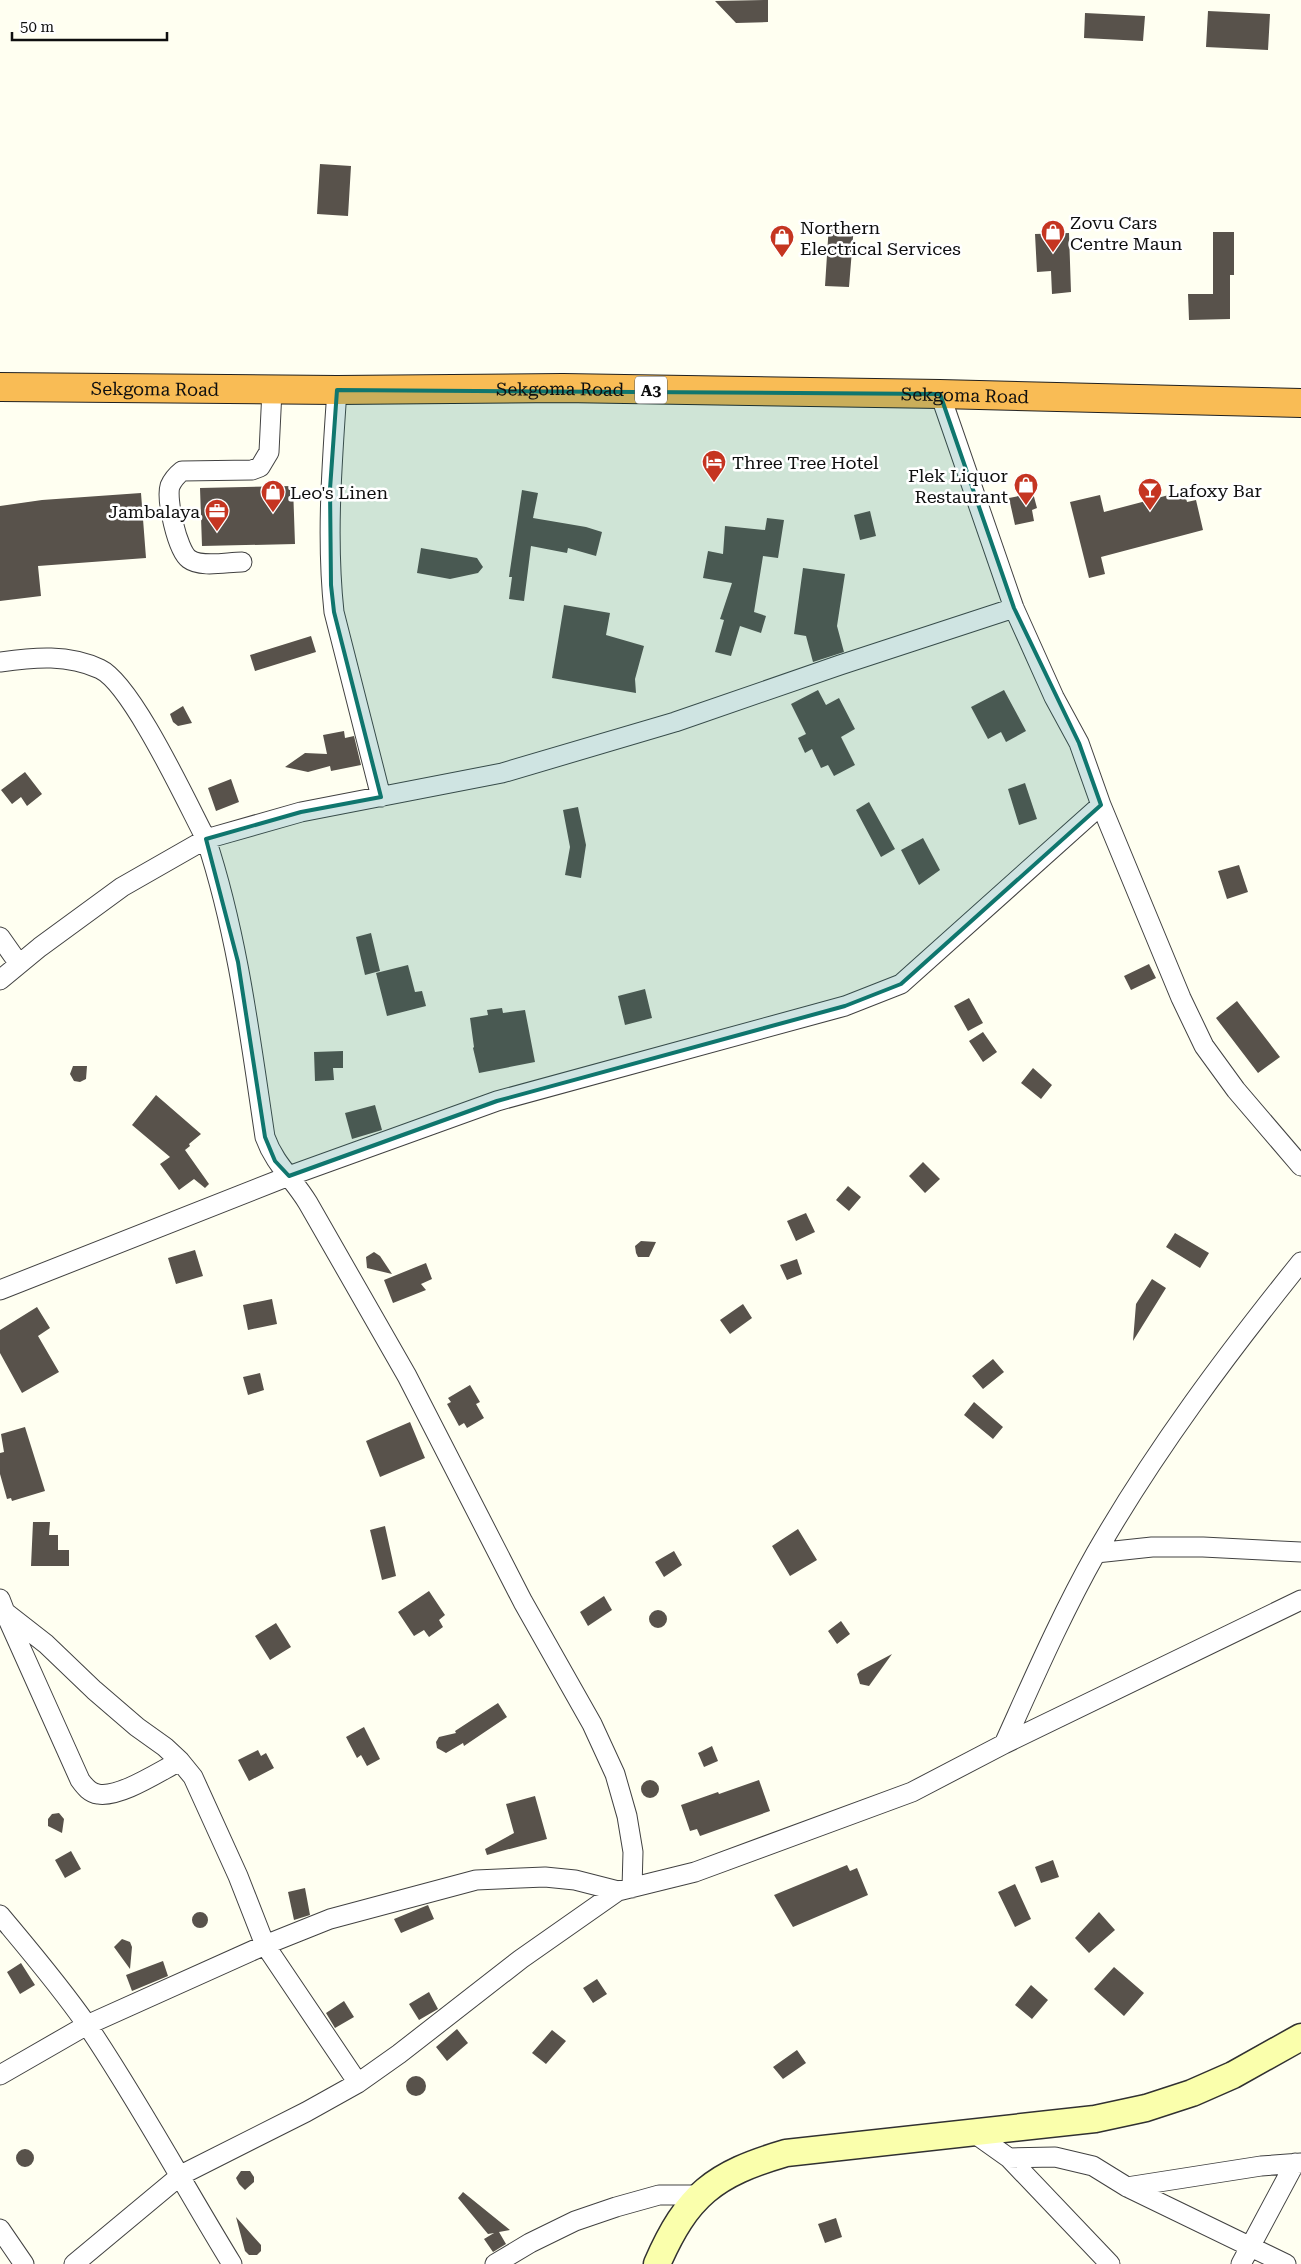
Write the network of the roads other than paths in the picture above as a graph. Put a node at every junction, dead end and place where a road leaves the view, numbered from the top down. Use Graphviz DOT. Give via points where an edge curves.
graph roads {
  1 [pos="0,387"];
  2 [pos="272,390"];
  3 [pos="337,390"];
  4 [pos="940,394"];
  5 [pos="1301,403"];
  6 [pos="242,562"];
  7 [pos="1014,608"];
  8 [pos="0,662"];
  9 [pos="381,797"];
  10 [pos="1101,805"];
  11 [pos="206,839"];
  12 [pos="0,937"];
  13 [pos="19,964"];
  14 [pos="0,980"];
  15 [pos="1301,1166"];
  16 [pos="289,1176"];
  17 [pos="1301,1262"];
  18 [pos="0,1290"];
  19 [pos="1301,1552"];
  20 [pos="1096,1553"];
  21 [pos="1301,1600"];
  22 [pos="2,1605"];
  23 [pos="1004,1744"];
  24 [pos="180,1761"];
  25 [pos="625,1889"];
  26 [pos="0,1915"];
  27 [pos="265,1945"];
  28 [pos="87,2025"];
  29 [pos="1301,2037"];
  30 [pos="0,2075"];
  31 [pos="358,2083"];
  32 [pos="971,2131"];
  33 [pos="1009,2158"];
  34 [pos="1298,2164"];
  35 [pos="181,2175"];
  36 [pos="1127,2187"];
  37 [pos="699,2195"];
  38 [pos="0,2229"];
  39 [pos="1248,2246"];
  40 [pos="24,2264"];
  41 [pos="74,2264"];
  42 [pos="232,2264"];
  43 [pos="497,2264"];
  44 [pos="657,2264"];
  45 [pos="1110,2264"];
  46 [pos="1240,2264"];
  47 [pos="1286,2264"];
  1 -- 2 [label="highway, Sekgoma Road / A3"];
  2 -- 3 [label="highway, Sekgoma Road / A3"];
  2 -- 6 [label="street" via="269,452 260,467 252,470 182,471 170,487 174,526 188,558 196,562"];
  3 -- 4 [label="highway, Sekgoma Road / A3" via="563,388"];
  3 -- 9 [label="street" via="330,490 332,594"];
  4 -- 5 [label="highway, Sekgoma Road / A3"];
  4 -- 7 [label="street"];
  7 -- 9 [label="street" via="675,722 502,773"];
  7 -- 10 [label="street" via="1054,697 1079,743"];
  8 -- 11 [label="street" via="35,657 64,659 102,670 123,689"];
  9 -- 11 [label="street" via="302,812"];
  10 -- 15 [label="street" via="1204,1046 1236,1090"];
  10 -- 16 [label="street" via="901,984 845,1006 497,1101"];
  11 -- 13 [label="street" via="122,888"];
  11 -- 16 [label="street" via="238,962 265,1137 275,1161"];
  12 -- 13 [label="street"];
  13 -- 14 [label="street"];
  16 -- 18 [label="street"];
  16 -- 25 [label="street" via="308,1203 407,1376 523,1602 592,1724 615,1774 627,1816 633,1852"];
  17 -- 20 [label="street" via="1250,1325 1161,1449"];
  19 -- 20 [label="street" via="1152,1547"];
  20 -- 23 [label="street" via="1050,1642"];
  21 -- 23 [label="street"];
  22 -- 24 [label="street" via="94,1690"];
  22 -- 24 [label="street" via="80,1780 87,1789 97,1794 108,1794 136,1784"];
  23 -- 25 [label="street" via="912,1792 695,1872"];
  24 -- 27 [label="street" via="192,1777 238,1876"];
  25 -- 27 [label="street" via="545,1876 476,1880 330,1919"];
  25 -- 31 [label="street" via="521,1959"];
  26 -- 28 [label="street"];
  27 -- 28 [label="street"];
  27 -- 31 [label="street"];
  28 -- 30 [label="street"];
  28 -- 35 [label="street"];
  29 -- 32 [label="street" via="1234,2075 1146,2108 1095,2118"];
  31 -- 35 [label="street"];
  32 -- 33 [label="street"];
  32 -- 37 [label="street" via="786,2154 725,2177"];
  33 -- 36 [label="street" via="1054,2157 1077,2161 1093,2166"];
  33 -- 45 [label="street"];
  34 -- 36 [label="street" via="1261,2166"];
  34 -- 39 [label="street"];
  35 -- 41 [label="street"];
  35 -- 42 [label="street"];
  36 -- 39 [label="street"];
  37 -- 43 [label="street" via="659,2195 575,2221"];
  37 -- 44 [label="street" via="685,2211"];
  38 -- 40 [label="street"];
  39 -- 46 [label="street"];
  39 -- 47 [label="street"];
}
